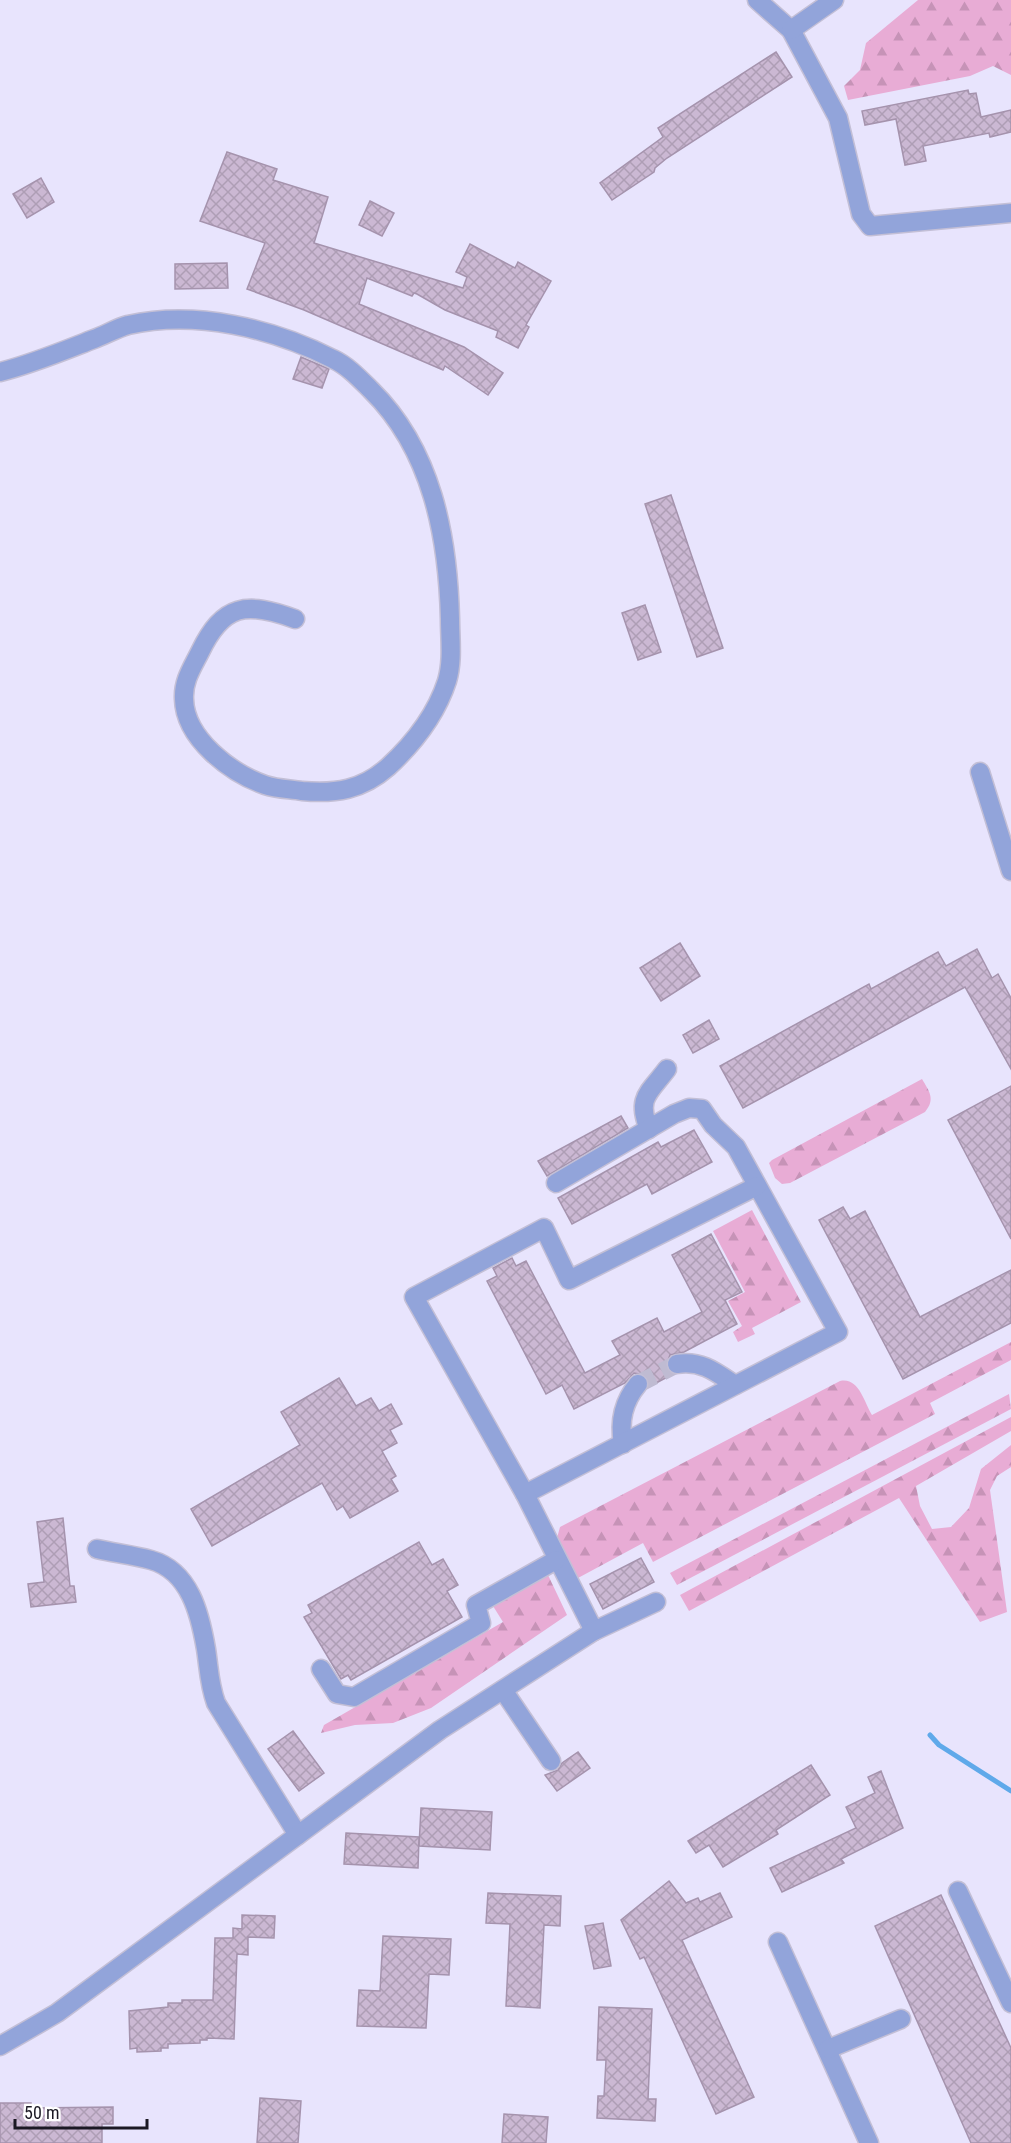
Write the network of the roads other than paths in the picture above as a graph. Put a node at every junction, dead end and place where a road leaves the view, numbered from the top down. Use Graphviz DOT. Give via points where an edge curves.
graph roads {
  1 [pos="758,0"];
  2 [pos="834,0"];
  3 [pos="791,30"];
  4 [pos="1011,213"];
  5 [pos="0,372"];
  6 [pos="295,619"];
  7 [pos="980,772"];
  8 [pos="1011,871"];
  9 [pos="667,1070"];
  10 [pos="649,1129"];
  11 [pos="556,1183"];
  12 [pos="757,1186"];
  13 [pos="677,1364"];
  14 [pos="638,1384"];
  15 [pos="735,1385"];
  16 [pos="623,1444"];
  17 [pos="525,1494"];
  18 [pos="97,1549"];
  19 [pos="556,1560"];
  20 [pos="656,1602"];
  21 [pos="594,1630"];
  22 [pos="321,1669"];
  23 [pos="503,1690"];
  24 [pos="551,1761"];
  25 [pos="298,1835"];
  26 [pos="958,1891"];
  27 [pos="778,1942"];
  28 [pos="1011,2003"];
  29 [pos="900,2019"];
  30 [pos="0,2046"];
  31 [pos="828,2049"];
  32 [pos="869,2143"];
  1 -- 3 [label="street"];
  2 -- 3 [label="street"];
  3 -- 4 [label="street" via="838,118 861,214 870,226"];
  5 -- 6 [label="street" via="127,326 176,320 230,324 286,340 339,362 358,377 399,423 429,480 444,542 450,659 441,696 417,738 384,771 347,790 332,793 287,789 246,776 202,741 187,715 187,677 220,618 231,612 260,609"];
  7 -- 8 [label="street"];
  9 -- 10 [label="street" via="644,1099 642,1111"];
  10 -- 11 [label="street"];
  10 -- 12 [label="street" via="689,1108 702,1109 736,1147"];
  12 -- 15 [label="street" via="838,1332"];
  12 -- 17 [label="street" via="569,1280 544,1228 414,1297"];
  13 -- 15 [label="street" via="696,1363"];
  14 -- 16 [label="street" via="629,1394 621,1417"];
  15 -- 16 [label="street"];
  16 -- 17 [label="street"];
  17 -- 19 [label="street"];
  18 -- 25 [label="street" via="153,1560 177,1576 190,1592 201,1621 208,1683 216,1703"];
  19 -- 21 [label="street"];
  19 -- 22 [label="street" via="476,1605 480,1623 354,1697 337,1694"];
  20 -- 21 [label="street"];
  21 -- 23 [label="street"];
  23 -- 24 [label="street"];
  23 -- 25 [label="street" via="440,1730"];
  25 -- 30 [label="street" via="57,2013"];
  26 -- 28 [label="street"];
  27 -- 31 [label="street"];
  29 -- 31 [label="street"];
  31 -- 32 [label="street"];
}
